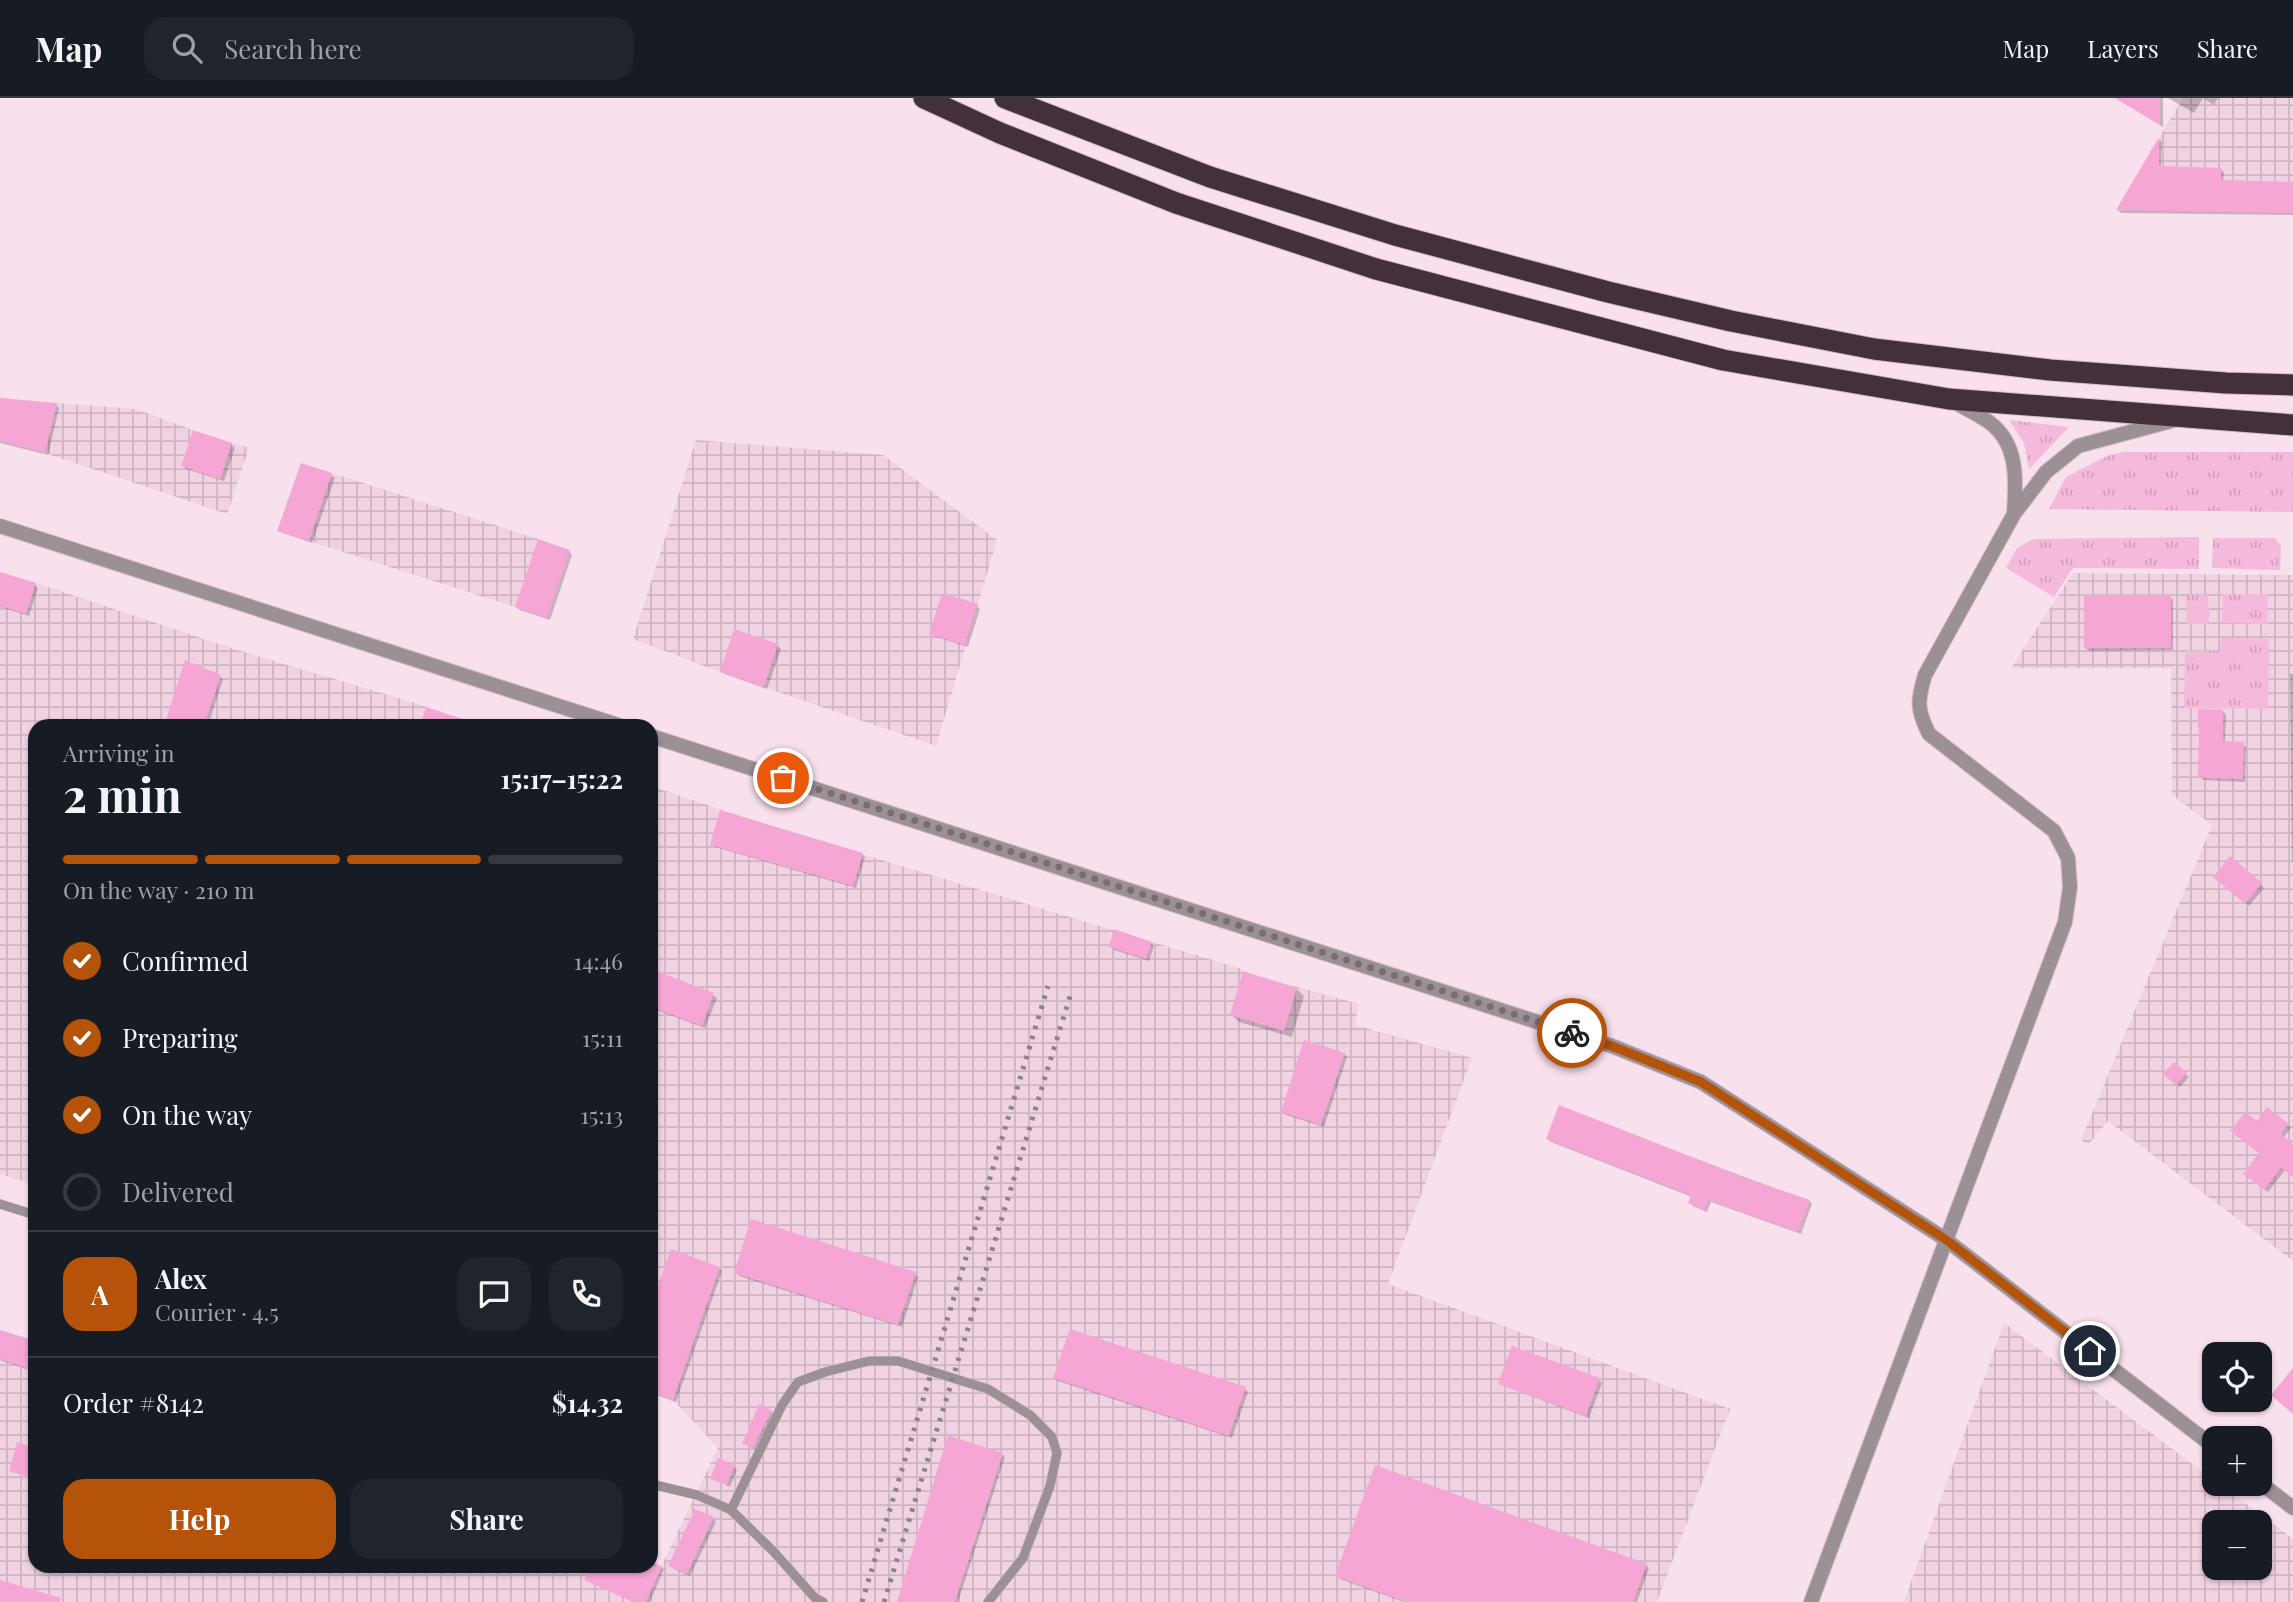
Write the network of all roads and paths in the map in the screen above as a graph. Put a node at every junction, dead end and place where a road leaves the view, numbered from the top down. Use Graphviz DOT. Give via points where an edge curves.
graph roads {
  1 [pos="924,98"];
  2 [pos="1005,98"];
  3 [pos="1797,334"];
  4 [pos="1790,371"];
  5 [pos="2293,385"];
  6 [pos="1949,399"];
  7 [pos="2189,417"];
  8 [pos="2293,425"];
  9 [pos="2014,514"];
  10 [pos="0,526"];
  11 [pos="599,719"];
  12 [pos="658,738"];
  13 [pos="0,1204"];
  14 [pos="28,1213"];
  15 [pos="1945,1239"];
  16 [pos="2202,1438"];
  17 [pos="658,1486"];
  18 [pos="2272,1492"];
  19 [pos="2293,1508"];
  20 [pos="731,1510"];
  21 [pos="822,1602"];
  22 [pos="988,1602"];
  23 [pos="1811,1602"];
  1 -- 4 [label="highway" via="1176,203 1376,269 1723,359"];
  2 -- 3 [label="highway" via="1210,177 1395,235 1608,292"];
  3 -- 4 [label="highway"];
  3 -- 5 [label="highway" via="1874,349 2050,370"];
  4 -- 6 [label="highway"];
  6 -- 7 [label="highway"];
  6 -- 9 [label="street" via="1992,424 2012,451"];
  7 -- 8 [label="highway"];
  7 -- 9 [label="street" via="2078,446 2046,472"];
  9 -- 15 [label="street" via="1925,675 1918,696 1920,715 1929,734 2054,831 2068,858 2070,887 2065,922"];
  10 -- 11 [label="street"];
  12 -- 15 [label="street" via="1612,1046 1701,1082"];
  13 -- 14 [label="lane"];
  15 -- 16 [label="street"];
  15 -- 23 [label="street"];
  17 -- 20 [label="lane"];
  18 -- 19 [label="street"];
  20 -- 21 [label="lane"];
  20 -- 22 [label="lane" via="782,1405 798,1382 869,1361 898,1361 988,1389 1030,1415 1052,1437 1057,1453 1050,1486 1023,1558"];
}
